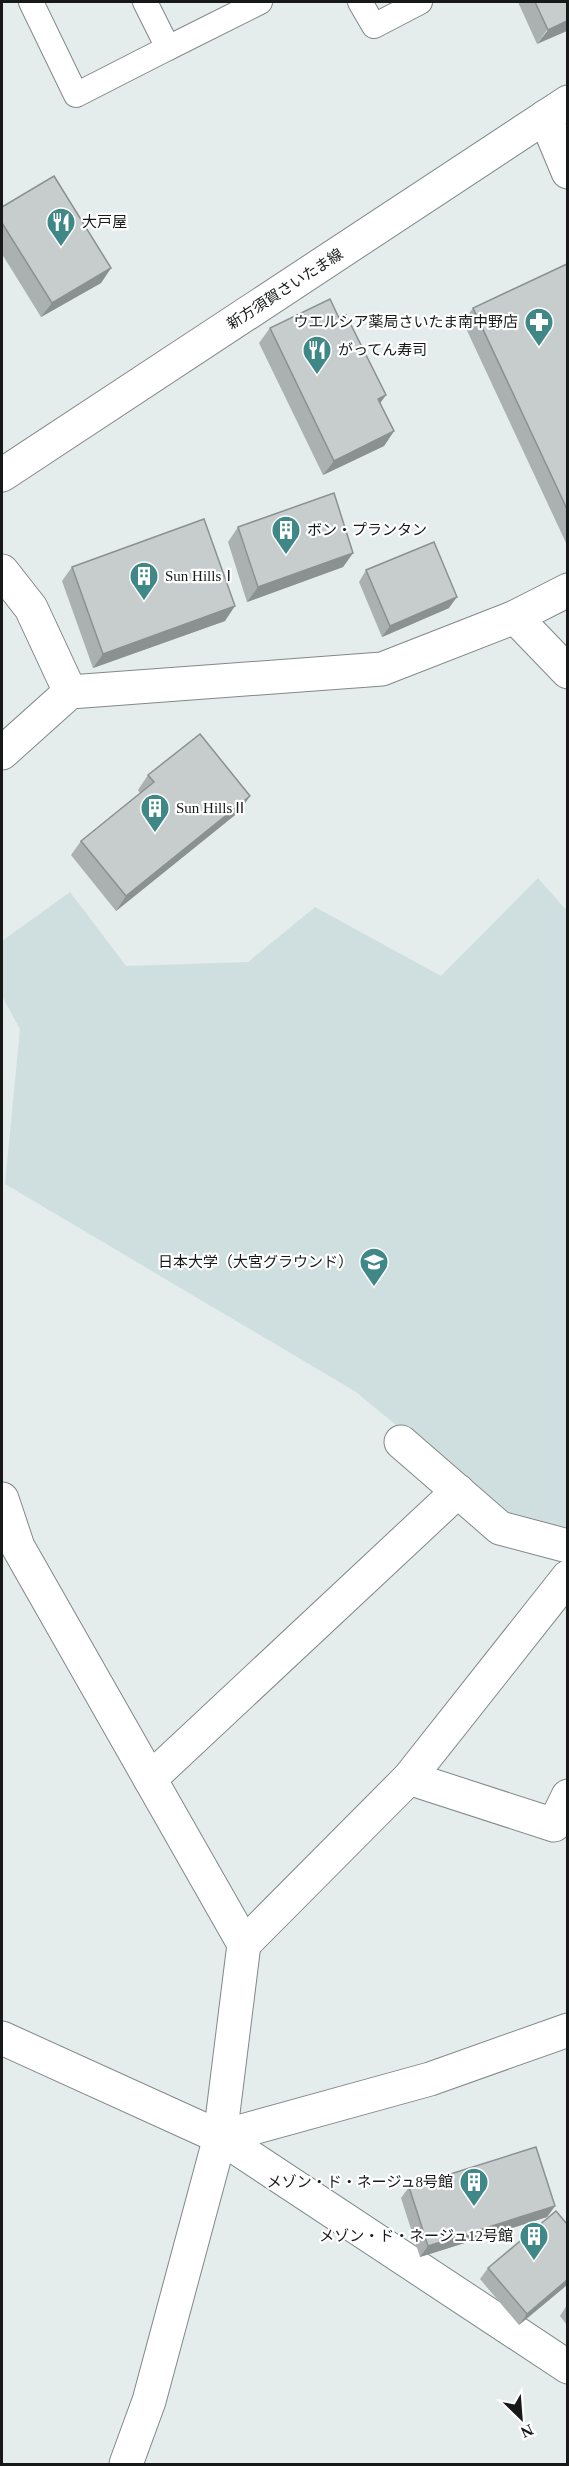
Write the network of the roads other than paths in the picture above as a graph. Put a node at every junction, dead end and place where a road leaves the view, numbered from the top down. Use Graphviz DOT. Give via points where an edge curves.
graph roads {
  1 [pos="31,2"];
  2 [pos="145,2"];
  3 [pos="260,2"];
  4 [pos="360,2"];
  5 [pos="420,2"];
  6 [pos="168,48"];
  7 [pos="556,110"];
  8 [pos="567,172"];
  9 [pos="2,475"];
  10 [pos="2,571"];
  11 [pos="567,590"];
  12 [pos="515,617"];
  13 [pos="567,672"];
  14 [pos="70,692"];
  15 [pos="2,753"];
  16 [pos="401,1442"];
  17 [pos="458,1491"];
  18 [pos="2,1499"];
  19 [pos="567,1546"];
  20 [pos="567,1577"];
  21 [pos="409,1778"];
  22 [pos="150,1779"];
  23 [pos="567,1796"];
  24 [pos="243,1944"];
  25 [pos="567,2030"];
  26 [pos="2,2038"];
  27 [pos="220,2137"];
  28 [pos="567,2367"];
  29 [pos="126,2464"];
  1 -- 6 [label="lane" via="76,95"];
  2 -- 6 [label="lane"];
  3 -- 6 [label="lane"];
  4 -- 5 [label="lane" via="374,26"];
  7 -- 8 [label="street"];
  7 -- 9 [label="street, 新方須賀さいたま線"];
  10 -- 14 [label="street" via="31,608"];
  11 -- 12 [label="street"];
  12 -- 13 [label="street"];
  12 -- 14 [label="street" via="382,669"];
  14 -- 15 [label="street"];
  16 -- 17 [label="street"];
  17 -- 19 [label="street" via="500,1528"];
  17 -- 22 [label="street"];
  18 -- 22 [label="street" via="18,1547"];
  20 -- 21 [label="street"];
  21 -- 23 [label="street" via="554,1825"];
  21 -- 24 [label="street"];
  22 -- 24 [label="street"];
  24 -- 27 [label="street"];
  25 -- 27 [label="street" via="430,2079"];
  26 -- 27 [label="street"];
  27 -- 28 [label="street"];
  27 -- 29 [label="street" via="149,2401"];
}
